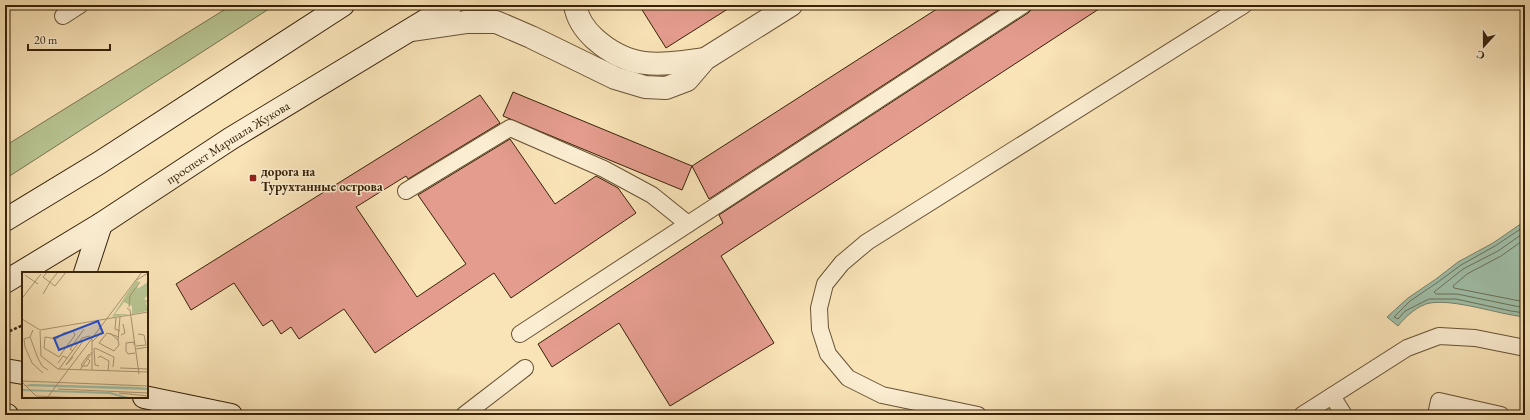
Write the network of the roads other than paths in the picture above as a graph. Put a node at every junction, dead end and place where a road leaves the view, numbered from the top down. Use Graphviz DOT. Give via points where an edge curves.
graph roads {
  1 [pos="80,5"];
  2 [pos="343,5"];
  3 [pos="451,5"];
  4 [pos="575,5"];
  5 [pos="791,5"];
  6 [pos="1022,5"];
  7 [pos="1244,5"];
  8 [pos="63,16"];
  9 [pos="411,30"];
  10 [pos="705,60"];
  11 [pos="406,191"];
  12 [pos="5,220"];
  13 [pos="101,224"];
  14 [pos="688,224"];
  15 [pos="85,272"];
  16 [pos="5,282"];
  17 [pos="520,334"];
  18 [pos="1525,348"];
  19 [pos="525,368"];
  20 [pos="5,370"];
  21 [pos="22,373"];
  22 [pos="149,396"];
  23 [pos="1332,396"];
  24 [pos="231,415"];
  25 [pos="464,415"];
  26 [pos="978,415"];
  27 [pos="1302,415"];
  28 [pos="1344,415"];
  29 [pos="1436,415"];
  30 [pos="1501,415"];
  1 -- 8 [label="lane"];
  2 -- 12 [label="main road" via="99,164"];
  3 -- 9 [label="main road, проспект Маршала Жукова"];
  4 -- 10 [label="main road" via="577,14 588,32 606,49 631,61 654,65"];
  5 -- 10 [label="main road"];
  6 -- 14 [label="lane"];
  7 -- 26 [label="lane" via="867,242 842,263 825,284 819,308 820,329 828,354 848,378 882,395"];
  9 -- 10 [label="main road" via="466,22 496,22 615,78 644,87 666,88 687,80"];
  9 -- 13 [label="main road, проспект Маршала Жукова" via="230,139"];
  11 -- 14 [label="lane" via="510,128 604,169 652,195"];
  13 -- 15 [label="main road"];
  13 -- 16 [label="main road, проспект Маршала Жукова"];
  14 -- 17 [label="lane"];
  18 -- 23 [label="lane" via="1475,338 1439,336 1407,348"];
  19 -- 25 [label="lane"];
  20 -- 21 [label="main road"];
  22 -- 24 [label="main road"];
  23 -- 27 [label="lane"];
  23 -- 28 [label="lane"];
  29 -- 30 [label="lane" via="1438,401"];
}
